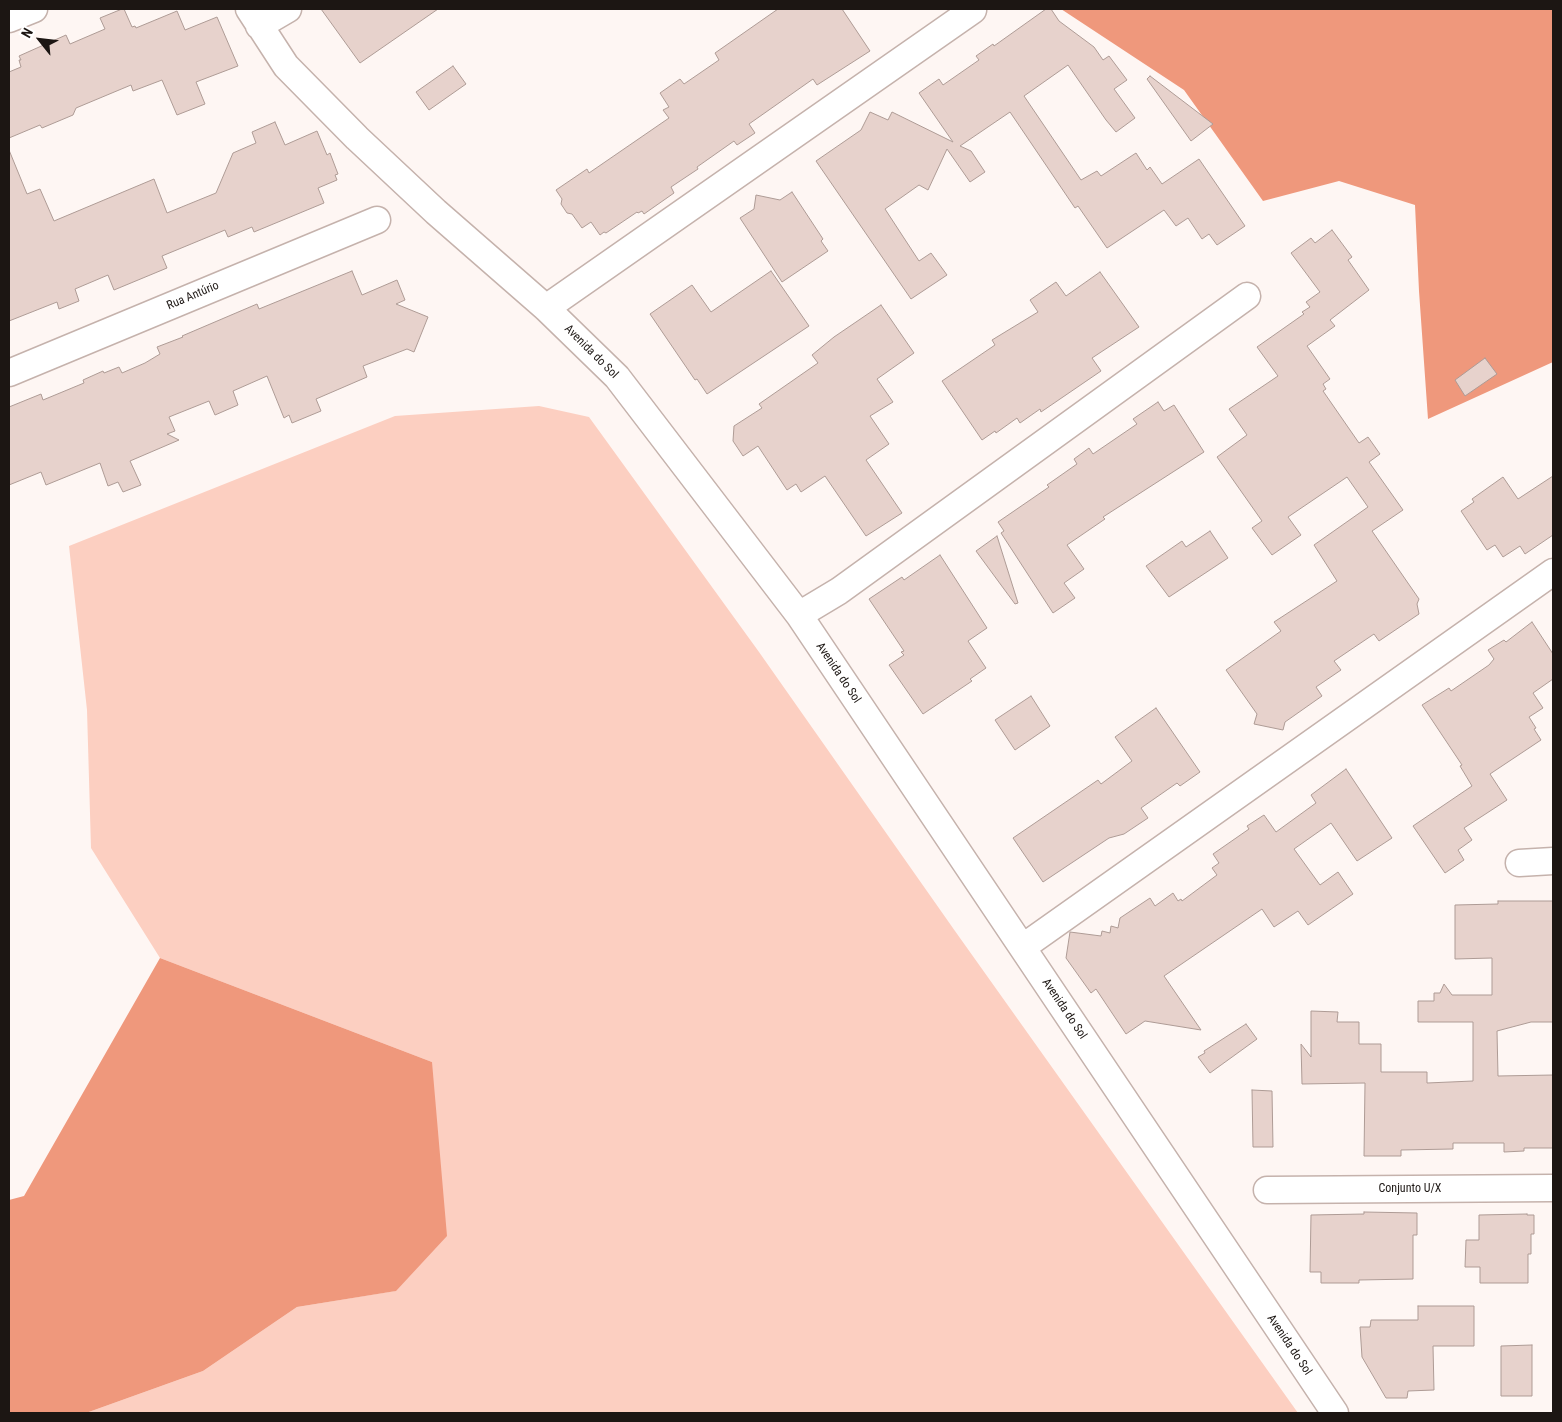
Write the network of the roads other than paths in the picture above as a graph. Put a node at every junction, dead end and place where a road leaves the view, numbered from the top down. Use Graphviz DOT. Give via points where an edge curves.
graph roads {
  1 [pos="34,9"];
  2 [pos="288,9"];
  3 [pos="973,10"];
  4 [pos="254,18"];
  5 [pos="9,19"];
  6 [pos="377,220"];
  7 [pos="1247,296"];
  8 [pos="546,308"];
  9 [pos="9,373"];
  10 [pos="1553,572"];
  11 [pos="799,615"];
  12 [pos="1553,861"];
  13 [pos="1519,863"];
  14 [pos="1023,947"];
  15 [pos="1553,1188"];
  16 [pos="1267,1190"];
  17 [pos="1335,1413"];
  1 -- 5 [label="street"];
  2 -- 4 [label="street"];
  3 -- 8 [label="street"];
  4 -- 8 [label="street, Avenida do Sol" via="286,66 357,138"];
  6 -- 9 [label="street, Rua Antúrio"];
  7 -- 11 [label="street" via="840,591"];
  8 -- 11 [label="street, Avenida do Sol" via="617,377"];
  10 -- 14 [label="street"];
  11 -- 14 [label="street, Avenida do Sol"];
  12 -- 13 [label="street"];
  14 -- 17 [label="street, Avenida do Sol"];
  15 -- 16 [label="street, Conjunto U/X"];
}
